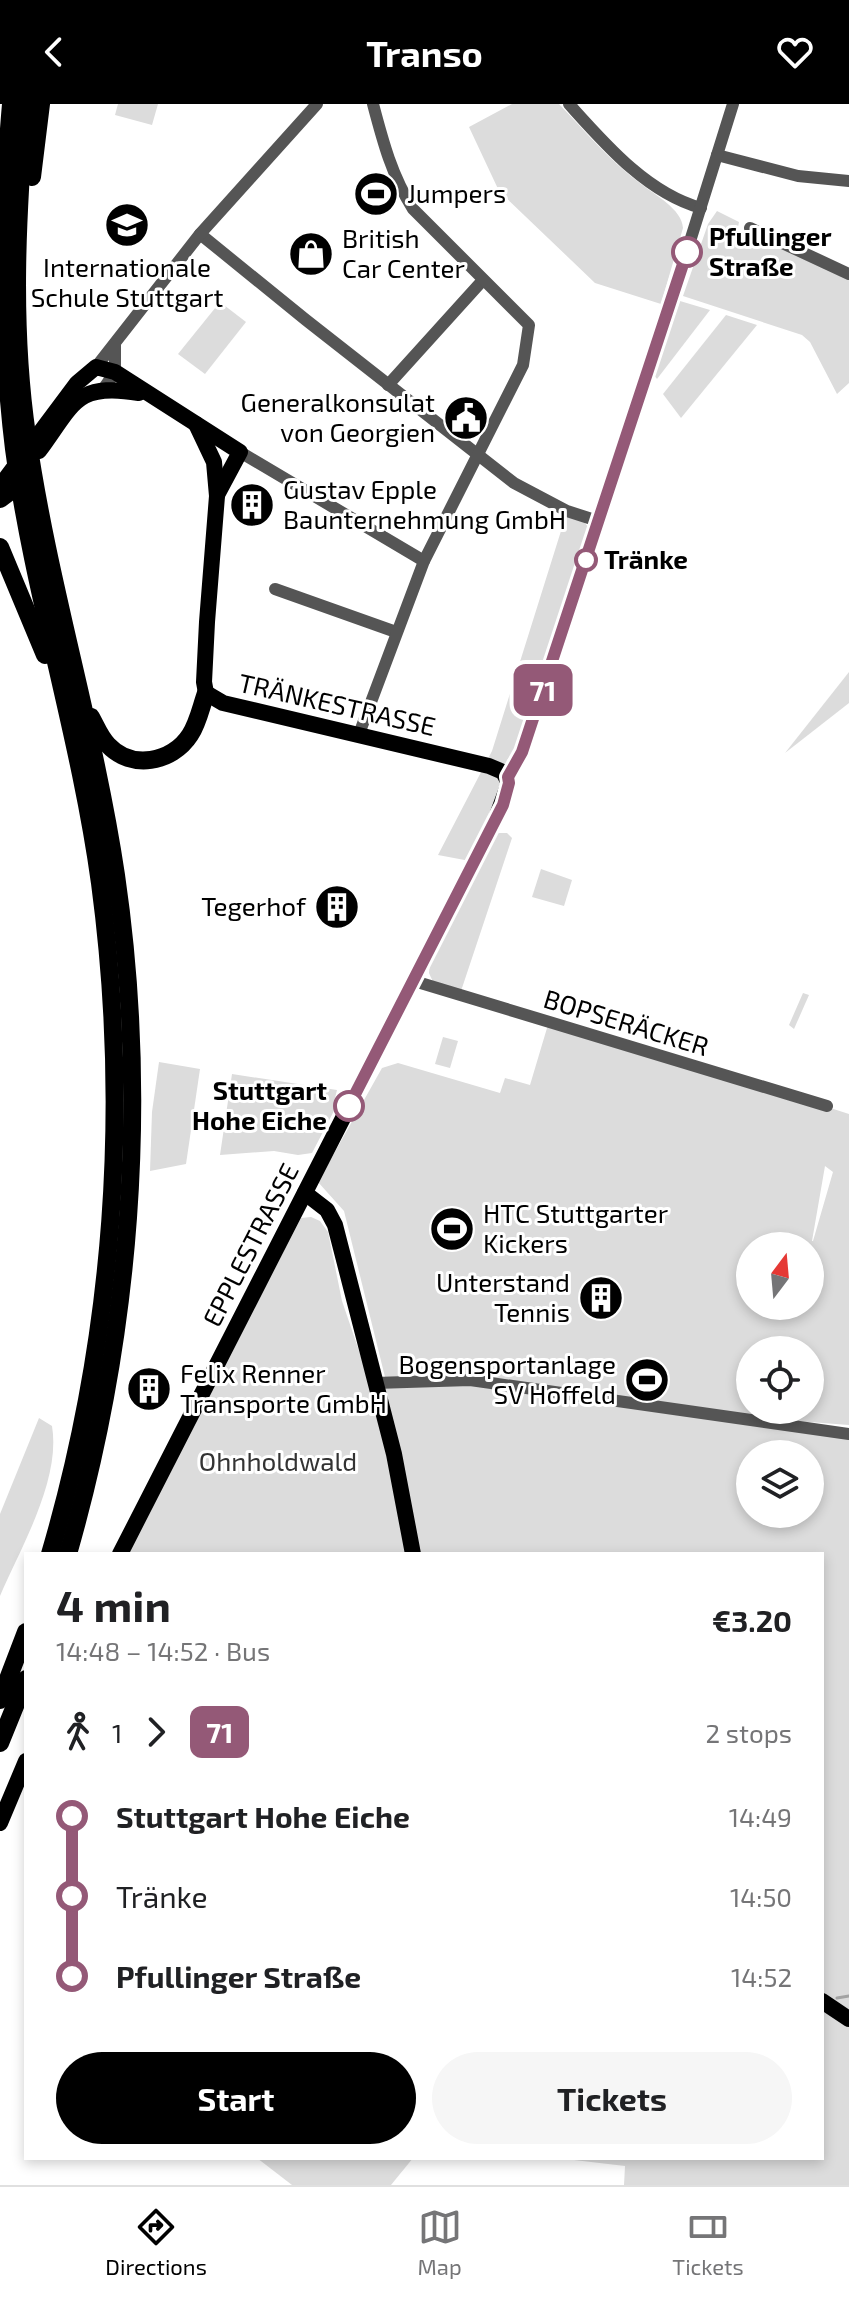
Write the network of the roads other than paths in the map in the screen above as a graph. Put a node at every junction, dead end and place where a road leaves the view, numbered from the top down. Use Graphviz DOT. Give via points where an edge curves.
graph roads {
  1 [pos="11,104"];
  2 [pos="26,104"];
  3 [pos="41,104"];
  4 [pos="317,104"];
  5 [pos="373,104"];
  6 [pos="569,104"];
  7 [pos="733,104"];
  8 [pos="22,142"];
  9 [pos="717,155"];
  10 [pos="849,181"];
  11 [pos="701,208"];
  12 [pos="750,228"];
  13 [pos="200,234"];
  14 [pos="7,239"];
  15 [pos="849,274"];
  16 [pos="483,280"];
  17 [pos="115,344"];
  18 [pos="96,367"];
  19 [pos="115,372"];
  20 [pos="388,385"];
  21 [pos="104,388"];
  22 [pos="145,394"];
  23 [pos="196,424"];
  24 [pos="240,452"];
  25 [pos="476,454"];
  26 [pos="6,494"];
  27 [pos="217,496"];
  28 [pos="598,521"];
  29 [pos="0,547"];
  30 [pos="424,561"];
  31 [pos="275,589"];
  32 [pos="396,632"];
  33 [pos="206,693"];
  34 [pos="73,699"];
  35 [pos="359,734"];
  36 [pos="508,777"];
  37 [pos="414,981"];
  38 [pos="827,1106"];
  39 [pos="305,1193"];
  40 [pos="375,1383"];
  41 [pos="849,1434"];
  42 [pos="51,1552"];
  43 [pos="69,1552"];
  44 [pos="121,1552"];
  45 [pos="413,1552"];
  46 [pos="24,1638"];
  47 [pos="24,1684"];
  48 [pos="0,1700"];
  49 [pos="0,1743"];
  50 [pos="24,1766"];
  51 [pos="0,1823"];
  52 [pos="824,2002"];
  53 [pos="849,2019"];
  1 -- 8 [label="highway"];
  2 -- 8 [label="highway"];
  3 -- 8 [label="highway"];
  4 -- 13 [label="street"];
  5 -- 16 [label="street" via="402,191"];
  6 -- 11 [label="street" via="640,175"];
  7 -- 9 [label="street, EPPLESTRASSE"];
  8 -- 14 [label="highway"];
  8 -- 14 [label="highway" via="31,187"];
  9 -- 10 [label="street" via="798,176"];
  9 -- 11 [label="street, EPPLESTRASSE"];
  11 -- 28 [label="street, EPPLESTRASSE"];
  12 -- 15 [label="street"];
  13 -- 17 [label="street"];
  13 -- 20 [label="street"];
  14 -- 26 [label="highway" via="2,325 14,448"];
  14 -- 34 [label="highway" via="26,432"];
  16 -- 20 [label="street"];
  16 -- 25 [label="street" via="529,325 523,365"];
  17 -- 18 [label="street"];
  17 -- 19 [label="street"];
  18 -- 19 [label="main road"];
  18 -- 26 [label="main road" via="77,383"];
  19 -- 21 [label="street"];
  19 -- 22 [label="main road"];
  20 -- 25 [label="street"];
  21 -- 22 [label="main road"];
  21 -- 26 [label="main road" via="92,390 75,404"];
  22 -- 23 [label="main road"];
  23 -- 24 [label="main road"];
  23 -- 27 [label="main road, TRÄNKESTRASSE" via="214,462"];
  24 -- 27 [label="main road, TRÄNKESTRASSE"];
  24 -- 30 [label="street"];
  25 -- 28 [label="street" via="538,497"];
  25 -- 30 [label="street"];
  26 -- 34 [label="highway"];
  27 -- 33 [label="main road, TRÄNKESTRASSE"];
  28 -- 36 [label="street, EPPLESTRASSE" via="522,752"];
  29 -- 34 [label="highway"];
  30 -- 32 [label="street"];
  31 -- 32 [label="street"];
  32 -- 35 [label="street"];
  33 -- 34 [label="highway" via="192,733 183,745 155,761 128,758 109,746"];
  33 -- 35 [label="main road, TRÄNKESTRASSE" via="223,703"];
  34 -- 42 [label="highway" via="99,882 115,1097 112,1201 99,1326 80,1440"];
  34 -- 43 [label="highway" via="107,819 123,937 132,1083 123,1275 106,1391"];
  35 -- 36 [label="main road, TRÄNKESTRASSE" via="489,766"];
  36 -- 37 [label="main road, EPPLESTRASSE" via="503,805"];
  37 -- 38 [label="street, BOPSERÄCKER"];
  37 -- 39 [label="main road, EPPLESTRASSE"];
  39 -- 40 [label="main road" via="327,1210 335,1225"];
  39 -- 44 [label="main road, EPPLESTRASSE"];
  40 -- 41 [label="street" via="470,1380"];
  40 -- 45 [label="main road"];
  46 -- 48 [label="highway"];
  47 -- 49 [label="highway"];
  50 -- 51 [label="main road"];
  52 -- 53 [label="main road"];
}
